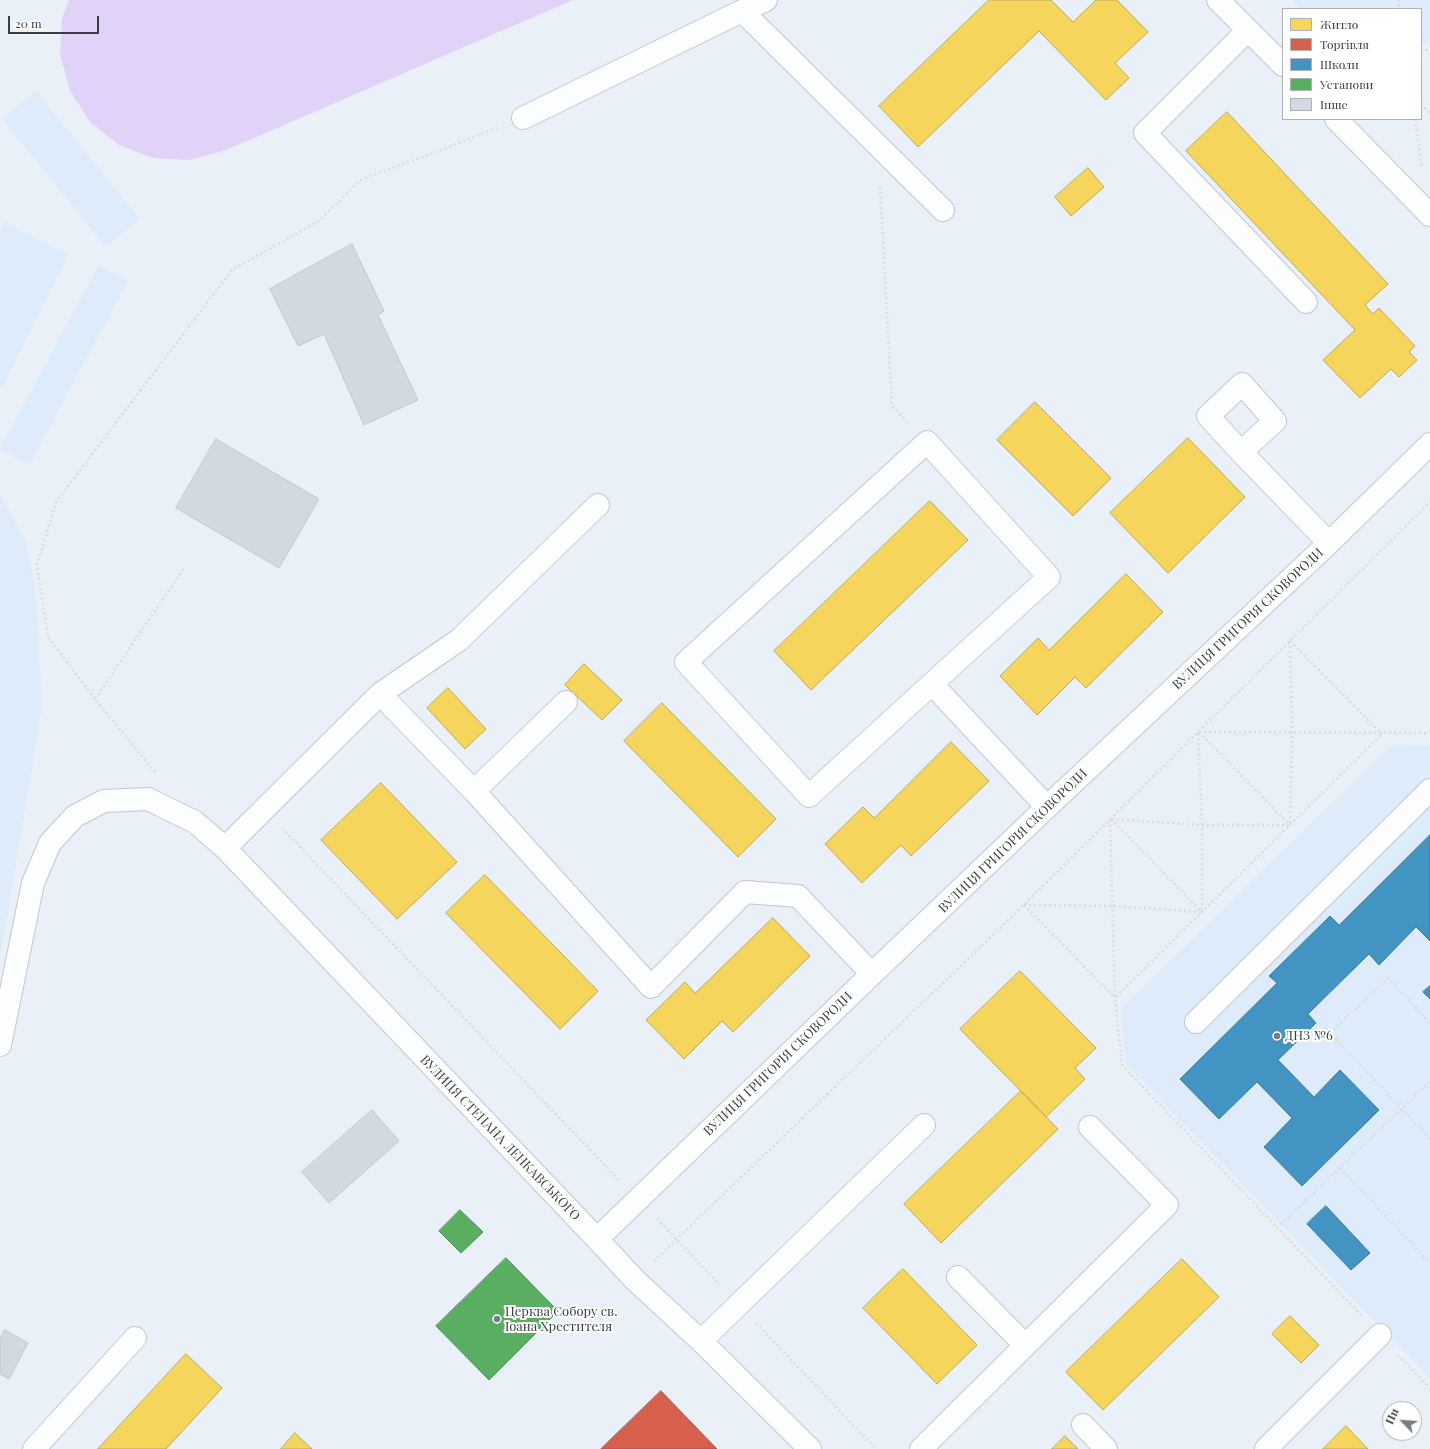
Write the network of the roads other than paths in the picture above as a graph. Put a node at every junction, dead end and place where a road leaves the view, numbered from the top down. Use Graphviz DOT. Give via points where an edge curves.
graph roads {
  1 [pos="766,0"];
  2 [pos="1218,0"];
  3 [pos="742,11"];
  4 [pos="1248,30"];
  5 [pos="1282,64"];
  6 [pos="527,116"];
  7 [pos="1337,120"];
  8 [pos="943,210"];
  9 [pos="1430,215"];
  10 [pos="1306,302"];
  11 [pos="1430,444"];
  12 [pos="1241,452"];
  13 [pos="598,505"];
  14 [pos="1329,543"];
  15 [pos="932,684"];
  16 [pos="380,694"];
  17 [pos="566,702"];
  18 [pos="1430,790"];
  19 [pos="474,791"];
  20 [pos="1047,807"];
  21 [pos="225,848"];
  22 [pos="872,974"];
  23 [pos="1196,1022"];
  24 [pos="0,1045"];
  25 [pos="924,1125"];
  26 [pos="1090,1127"];
  27 [pos="597,1239"];
  28 [pos="958,1277"];
  29 [pos="1380,1335"];
  30 [pos="135,1338"];
  31 [pos="701,1341"];
  32 [pos="1025,1345"];
  33 [pos="1083,1425"];
  34 [pos="34,1449"];
  35 [pos="810,1449"];
  36 [pos="921,1449"];
  37 [pos="1106,1449"];
  38 [pos="1266,1449"];
  1 -- 3 [label="street"];
  2 -- 4 [label="street"];
  3 -- 6 [label="street"];
  3 -- 8 [label="street"];
  4 -- 5 [label="street"];
  4 -- 10 [label="street" via="1145,133"];
  7 -- 9 [label="street"];
  11 -- 14 [label="street, ВУЛИЦЯ ГРИГОРІЯ СКОВОРОДИ"];
  12 -- 14 [label="street"];
  13 -- 16 [label="street" via="459,640"];
  14 -- 20 [label="street, ВУЛИЦЯ ГРИГОРІЯ СКОВОРОДИ"];
  15 -- 15 [label="street" via="1049,577 927,442 686,662 809,796"];
  15 -- 20 [label="street"];
  16 -- 19 [label="street"];
  16 -- 21 [label="street"];
  17 -- 19 [label="street"];
  18 -- 23 [label="street"];
  19 -- 22 [label="street" via="650,986 745,892 798,896"];
  20 -- 22 [label="street, ВУЛИЦЯ ГРИГОРІЯ СКОВОРОДИ"];
  21 -- 24 [label="street, ВУЛИЦЯ СТЕПАНА ЛЕНКАВСЬКОГО" via="195,822 148,799 104,801 75,816 50,843 33,883"];
  21 -- 27 [label="street, ВУЛИЦЯ СТЕПАНА ЛЕНКАВСЬКОГО"];
  22 -- 27 [label="street, ВУЛИЦЯ ГРИГОРІЯ СКОВОРОДИ"];
  25 -- 31 [label="street"];
  26 -- 32 [label="street" via="1167,1205"];
  27 -- 31 [label="street, ВУЛИЦЯ СТЕПАНА ЛЕНКАВСЬКОГО" via="635,1280"];
  28 -- 32 [label="street"];
  29 -- 38 [label="street"];
  30 -- 34 [label="street"];
  31 -- 35 [label="street, ВУЛИЦЯ СТЕПАНА ЛЕНКАВСЬКОГО"];
  32 -- 36 [label="street"];
  33 -- 37 [label="street"];
}
